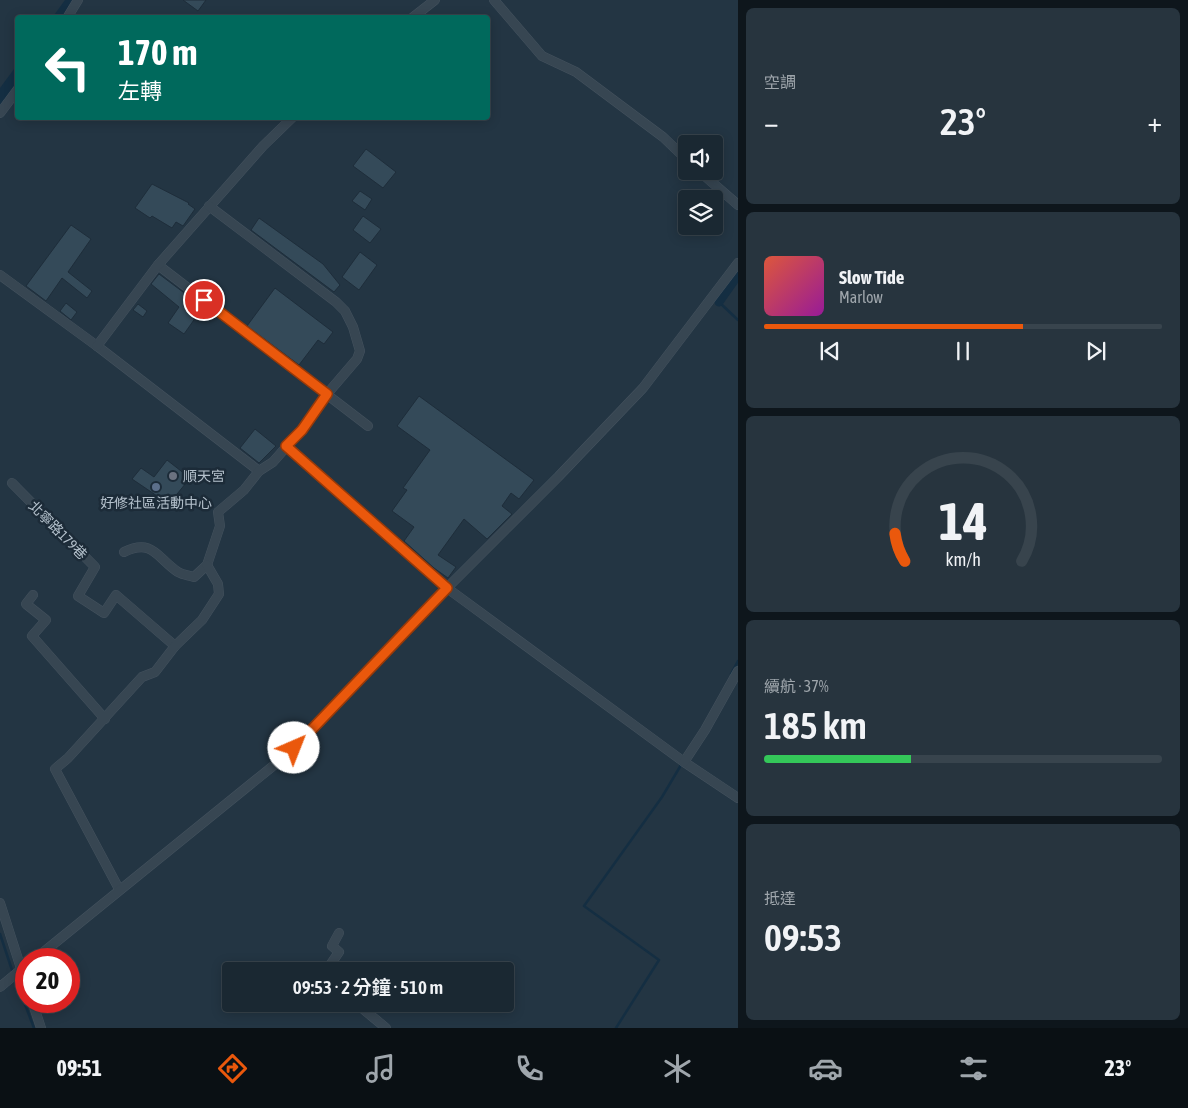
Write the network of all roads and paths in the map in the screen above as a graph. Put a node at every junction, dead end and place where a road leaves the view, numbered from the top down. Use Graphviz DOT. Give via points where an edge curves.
graph roads {
  1 [pos="78,0"];
  2 [pos="434,0"];
  3 [pos="494,0"];
  4 [pos="68,15"];
  5 [pos="416,15"];
  6 [pos="15,92"];
  7 [pos="0,113"];
  8 [pos="290,120"];
  9 [pos="678,151"];
  10 [pos="709,180"];
  11 [pos="738,205"];
  12 [pos="209,206"];
  13 [pos="738,262"];
  14 [pos="158,265"];
  15 [pos="0,275"];
  16 [pos="97,346"];
  17 [pos="327,394"];
  18 [pos="368,426"];
  19 [pos="286,446"];
  20 [pos="259,471"];
  21 [pos="12,483"];
  22 [pos="124,552"];
  23 [pos="207,565"];
  24 [pos="447,588"];
  25 [pos="33,595"];
  26 [pos="175,646"];
  27 [pos="738,671"];
  28 [pos="105,719"];
  29 [pos="684,762"];
  30 [pos="738,798"];
  31 [pos="119,889"];
  32 [pos="0,904"];
  33 [pos="338,933"];
  34 [pos="48,948"];
  35 [pos="15,958"];
  36 [pos="332,962"];
  37 [pos="15,975"];
  38 [pos="0,987"];
  39 [pos="367,1012"];
  40 [pos="36,1013"];
  41 [pos="41,1028"];
  42 [pos="386,1028"];
  1 -- 4 [label="street"];
  2 -- 5 [label="street"];
  3 -- 9 [label="street" via="542,56 583,77"];
  6 -- 7 [label="street"];
  8 -- 12 [label="street"];
  10 -- 11 [label="street"];
  12 -- 14 [label="street"];
  12 -- 17 [label="street" via="345,311 360,350 357,359"];
  13 -- 24 [label="street" via="643,388"];
  14 -- 16 [label="street"];
  14 -- 17 [label="street"];
  15 -- 16 [label="street"];
  16 -- 20 [label="street"];
  17 -- 18 [label="street"];
  17 -- 19 [label="street" via="302,430"];
  19 -- 20 [label="street" via="273,462"];
  19 -- 24 [label="street"];
  20 -- 23 [label="street" via="244,490 218,512 220,526"];
  21 -- 26 [label="street, 北寧路179巷" via="95,567 78,596 104,613 116,595"];
  22 -- 23 [label="street" via="135,546 153,550 180,573 194,576"];
  23 -- 26 [label="street" via="220,594 202,620"];
  24 -- 29 [label="street"];
  24 -- 31 [label="street" via="294,748"];
  25 -- 28 [label="street" via="26,604 46,620 32,636"];
  26 -- 28 [label="street" via="155,672 142,677"];
  27 -- 29 [label="street"];
  28 -- 31 [label="street" via="55,769"];
  29 -- 30 [label="street"];
  31 -- 34 [label="street"];
  32 -- 35 [label="street"];
  33 -- 36 [label="street" via="332,946 339,952"];
  37 -- 38 [label="street"];
  39 -- 42 [label="street"];
  40 -- 41 [label="street"];
}
